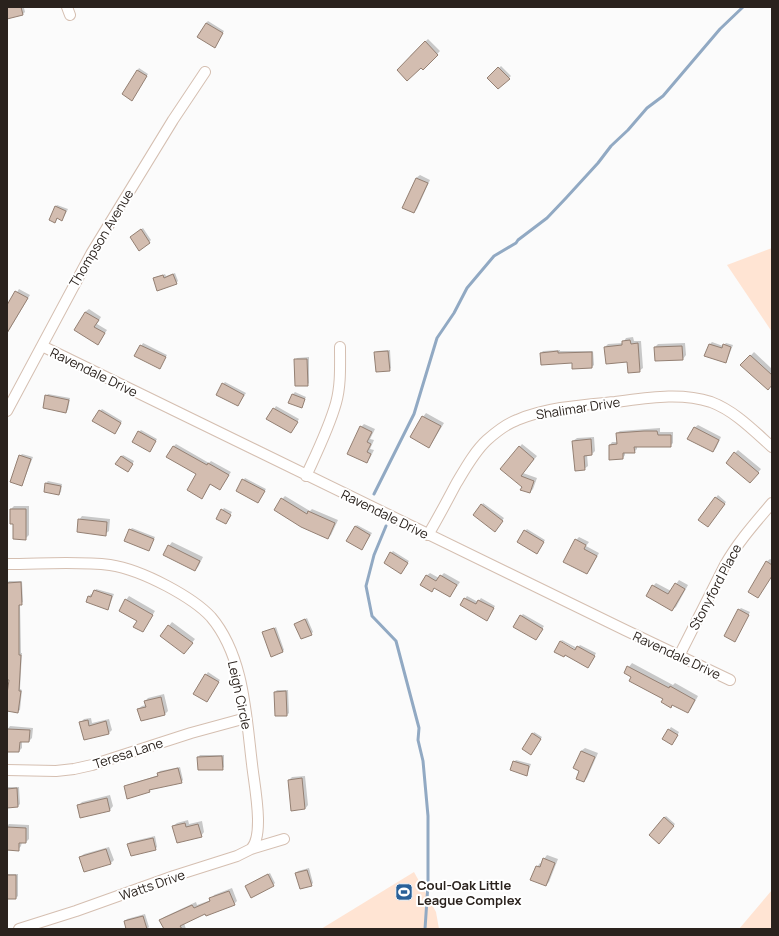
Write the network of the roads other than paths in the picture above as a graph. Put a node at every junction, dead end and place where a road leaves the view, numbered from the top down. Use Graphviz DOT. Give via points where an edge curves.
graph roads {
  1 [pos="205,72"];
  2 [pos="42,346"];
  3 [pos="340,348"];
  4 [pos="7,411"];
  5 [pos="772,447"];
  6 [pos="306,476"];
  7 [pos="772,503"];
  8 [pos="428,535"];
  9 [pos="7,564"];
  10 [pos="679,656"];
  11 [pos="730,680"];
  12 [pos="246,718"];
  13 [pos="7,770"];
  14 [pos="284,839"];
  15 [pos="251,849"];
  16 [pos="19,929"];
  1 -- 2 [label="street, Thompson Avenue" via="91,254"];
  2 -- 4 [label="street, Thompson Avenue"];
  2 -- 6 [label="street, Ravendale Drive"];
  3 -- 6 [label="street" via="336,403"];
  5 -- 8 [label="street, Shalimar Drive" via="724,408 689,397 661,397 594,404 533,414 502,428 479,448"];
  6 -- 8 [label="street, Ravendale Drive"];
  7 -- 10 [label="street, Stonyford Place" via="733,550"];
  8 -- 10 [label="street, Ravendale Drive"];
  9 -- 12 [label="street, Leigh Circle" via="109,565 137,572 177,591 199,606 222,634 238,672"];
  10 -- 11 [label="street, Ravendale Drive"];
  12 -- 13 [label="street, Teresa Lane" via="74,769"];
  12 -- 15 [label="street, Leigh Circle" via="258,831 257,840"];
  14 -- 15 [label="street, Watts Drive"];
  15 -- 16 [label="street, Watts Drive" via="237,856"];
}
